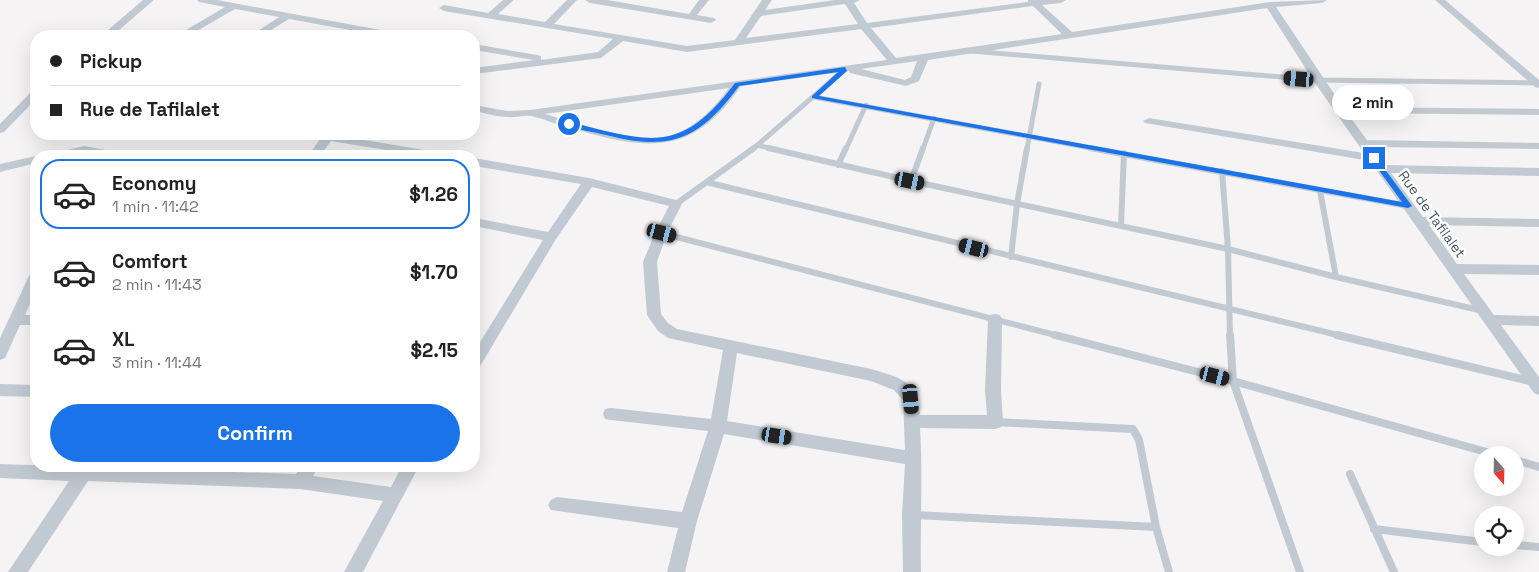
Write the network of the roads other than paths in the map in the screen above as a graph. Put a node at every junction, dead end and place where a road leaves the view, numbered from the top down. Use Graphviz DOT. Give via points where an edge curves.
graph roads {
  1 [pos="149,0"];
  2 [pos="202,0"];
  3 [pos="509,0"];
  4 [pos="572,0"];
  5 [pos="590,0"];
  6 [pos="704,0"];
  7 [pos="767,0"];
  8 [pos="850,0"];
  9 [pos="1061,0"];
  10 [pos="1322,0"];
  11 [pos="1440,0"];
  12 [pos="1034,2"];
  13 [pos="634,3"];
  14 [pos="1270,5"];
  15 [pos="233,6"];
  16 [pos="444,8"];
  17 [pos="760,13"];
  18 [pos="492,15"];
  19 [pos="286,17"];
  20 [pos="691,17"];
  21 [pos="711,20"];
  22 [pos="548,24"];
  23 [pos="340,26"];
  24 [pos="864,26"];
  25 [pos="113,30"];
  26 [pos="191,30"];
  27 [pos="265,30"];
  28 [pos="335,30"];
  29 [pos="363,30"];
  30 [pos="1070,36"];
  31 [pos="621,38"];
  32 [pos="738,41"];
  33 [pos="480,48"];
  34 [pos="492,50"];
  35 [pos="970,51"];
  36 [pos="924,58"];
  37 [pos="550,60"];
  38 [pos="894,62"];
  39 [pos="480,63"];
  40 [pos="480,69"];
  41 [pos="845,69"];
  42 [pos="1318,80"];
  43 [pos="737,84"];
  44 [pos="1039,84"];
  45 [pos="1538,84"];
  46 [pos="814,97"];
  47 [pos="30,99"];
  48 [pos="866,105"];
  49 [pos="480,109"];
  50 [pos="1339,110"];
  51 [pos="1539,112"];
  52 [pos="530,114"];
  53 [pos="934,118"];
  54 [pos="1149,120"];
  55 [pos="0,130"];
  56 [pos="1030,136"];
  57 [pos="346,140"];
  58 [pos="1363,142"];
  59 [pos="757,145"];
  60 [pos="1539,146"];
  61 [pos="406,150"];
  62 [pos="1124,153"];
  63 [pos="1374,158"];
  64 [pos="30,161"];
  65 [pos="480,163"];
  66 [pos="838,165"];
  67 [pos="0,168"];
  68 [pos="1382,169"];
  69 [pos="1222,171"];
  70 [pos="1539,172"];
  71 [pos="910,181"];
  72 [pos="588,182"];
  73 [pos="710,183"];
  74 [pos="1320,191"];
  75 [pos="676,204"];
  76 [pos="1017,204"];
  77 [pos="1408,206"];
  78 [pos="1419,221"];
  79 [pos="1539,223"];
  80 [pos="1121,226"];
  81 [pos="480,227"];
  82 [pos="662,233"];
  83 [pos="551,236"];
  84 [pos="1228,249"];
  85 [pos="1011,257"];
  86 [pos="1453,269"];
  87 [pos="1539,270"];
  88 [pos="1336,277"];
  89 [pos="30,289"];
  90 [pos="1228,309"];
  91 [pos="1486,315"];
  92 [pos="995,319"];
  93 [pos="16,320"];
  94 [pos="30,320"];
  95 [pos="1539,321"];
  96 [pos="731,347"];
  97 [pos="0,354"];
  98 [pos="480,354"];
  99 [pos="1234,381"];
  100 [pos="1537,384"];
  101 [pos="0,390"];
  102 [pos="30,391"];
  103 [pos="611,414"];
  104 [pos="913,421"];
  105 [pos="995,422"];
  106 [pos="718,426"];
  107 [pos="1474,449"];
  108 [pos="914,458"];
  109 [pos="1524,463"];
  110 [pos="1539,467"];
  111 [pos="0,471"];
  112 [pos="30,471"];
  113 [pos="85,472"];
  114 [pos="122,472"];
  115 [pos="307,472"];
  116 [pos="407,472"];
  117 [pos="1350,474"];
  118 [pos="300,482"];
  119 [pos="394,495"];
  120 [pos="556,505"];
  121 [pos="911,515"];
  122 [pos="688,521"];
  123 [pos="1156,527"];
  124 [pos="1374,528"];
  125 [pos="1474,541"];
  126 [pos="1524,546"];
  127 [pos="1539,547"];
  128 [pos="17,572"];
  129 [pos="353,572"];
  130 [pos="676,572"];
  131 [pos="912,572"];
  132 [pos="1169,572"];
  133 [pos="1300,572"];
  134 [pos="1394,572"];
  1 -- 25 [label="street"];
  2 -- 15 [label="street"];
  3 -- 18 [label="street"];
  4 -- 22 [label="street"];
  5 -- 13 [label="street"];
  6 -- 20 [label="street"];
  7 -- 17 [label="street"];
  8 -- 17 [label="street"];
  8 -- 24 [label="street"];
  9 -- 12 [label="street"];
  10 -- 14 [label="street"];
  11 -- 45 [label="street"];
  12 -- 24 [label="street"];
  12 -- 30 [label="street"];
  13 -- 20 [label="street"];
  14 -- 30 [label="street"];
  14 -- 42 [label="street, Rue de Tafilalet"];
  15 -- 19 [label="street"];
  15 -- 26 [label="street"];
  16 -- 18 [label="street"];
  17 -- 32 [label="street"];
  18 -- 22 [label="street"];
  19 -- 23 [label="street"];
  19 -- 27 [label="street"];
  20 -- 21 [label="street"];
  22 -- 31 [label="street"];
  23 -- 28 [label="street"];
  23 -- 29 [label="street"];
  24 -- 32 [label="street"];
  24 -- 38 [label="street"];
  30 -- 35 [label="street"];
  31 -- 32 [label="street" via="680,49"];
  31 -- 37 [label="street" via="600,55"];
  33 -- 34 [label="street"];
  34 -- 37 [label="street"];
  34 -- 39 [label="street"];
  35 -- 36 [label="street"];
  35 -- 42 [label="lane"];
  36 -- 38 [label="street"];
  36 -- 41 [label="street" via="915,79 906,83"];
  37 -- 40 [label="street"];
  38 -- 41 [label="street"];
  41 -- 43 [label="street"];
  41 -- 46 [label="lane"];
  42 -- 45 [label="lane"];
  42 -- 50 [label="street, Rue de Tafilalet"];
  43 -- 52 [label="street"];
  43 -- 52 [label="street" via="705,121 677,138 660,141 627,138"];
  44 -- 56 [label="lane"];
  46 -- 48 [label="lane"];
  46 -- 59 [label="lane"];
  47 -- 55 [label="street"];
  48 -- 53 [label="lane"];
  48 -- 66 [label="lane"];
  49 -- 52 [label="street"];
  50 -- 51 [label="street"];
  50 -- 58 [label="street, Rue de Tafilalet"];
  53 -- 56 [label="lane"];
  53 -- 71 [label="lane"];
  54 -- 63 [label="street"];
  56 -- 62 [label="lane"];
  56 -- 76 [label="lane"];
  57 -- 61 [label="street"];
  58 -- 60 [label="street"];
  58 -- 63 [label="street, Rue de Tafilalet"];
  59 -- 66 [label="lane"];
  59 -- 73 [label="lane"];
  62 -- 69 [label="lane"];
  62 -- 80 [label="lane"];
  63 -- 68 [label="street, Rue de Tafilalet"];
  64 -- 67 [label="street"];
  65 -- 72 [label="street"];
  66 -- 71 [label="lane"];
  68 -- 70 [label="street"];
  68 -- 77 [label="street, Rue de Tafilalet"];
  69 -- 74 [label="lane"];
  69 -- 84 [label="lane"];
  71 -- 76 [label="lane"];
  72 -- 75 [label="street"];
  72 -- 83 [label="street"];
  73 -- 75 [label="lane"];
  73 -- 85 [label="lane"];
  74 -- 77 [label="lane"];
  74 -- 88 [label="lane"];
  75 -- 82 [label="street"];
  76 -- 80 [label="lane"];
  76 -- 85 [label="lane"];
  77 -- 78 [label="street, Rue de Tafilalet"];
  78 -- 79 [label="street"];
  78 -- 86 [label="street, Rue de Tafilalet"];
  80 -- 84 [label="lane"];
  81 -- 83 [label="street"];
  82 -- 92 [label="lane"];
  82 -- 96 [label="street" via="650,262 654,315 673,334"];
  83 -- 98 [label="street"];
  84 -- 88 [label="lane"];
  84 -- 90 [label="lane"];
  85 -- 90 [label="lane"];
  86 -- 87 [label="street"];
  86 -- 91 [label="street, Rue de Tafilalet"];
  88 -- 91 [label="lane"];
  89 -- 93 [label="street"];
  90 -- 99 [label="lane"];
  90 -- 100 [label="lane"];
  91 -- 95 [label="street"];
  91 -- 100 [label="street, Rue de Tafilalet"];
  92 -- 99 [label="lane"];
  92 -- 105 [label="street"];
  93 -- 94 [label="street"];
  93 -- 97 [label="street"];
  96 -- 104 [label="street" via="892,381 908,392"];
  96 -- 106 [label="street"];
  99 -- 107 [label="lane"];
  99 -- 133 [label="lane"];
  101 -- 102 [label="street"];
  103 -- 106 [label="street"];
  104 -- 105 [label="street"];
  104 -- 108 [label="street"];
  105 -- 123 [label="lane" via="1133,429 1139,440"];
  106 -- 108 [label="street"];
  106 -- 122 [label="street"];
  108 -- 121 [label="street"];
  109 -- 110 [label="lane"];
  111 -- 112 [label="street"];
  113 -- 128 [label="street"];
  114 -- 118 [label="street"];
  115 -- 118 [label="street"];
  116 -- 119 [label="street"];
  117 -- 124 [label="lane"];
  118 -- 119 [label="street"];
  119 -- 129 [label="street"];
  120 -- 122 [label="street"];
  121 -- 123 [label="lane"];
  121 -- 131 [label="street"];
  122 -- 130 [label="street"];
  123 -- 132 [label="lane"];
  124 -- 125 [label="lane"];
  124 -- 134 [label="lane"];
  126 -- 127 [label="lane"];
}
